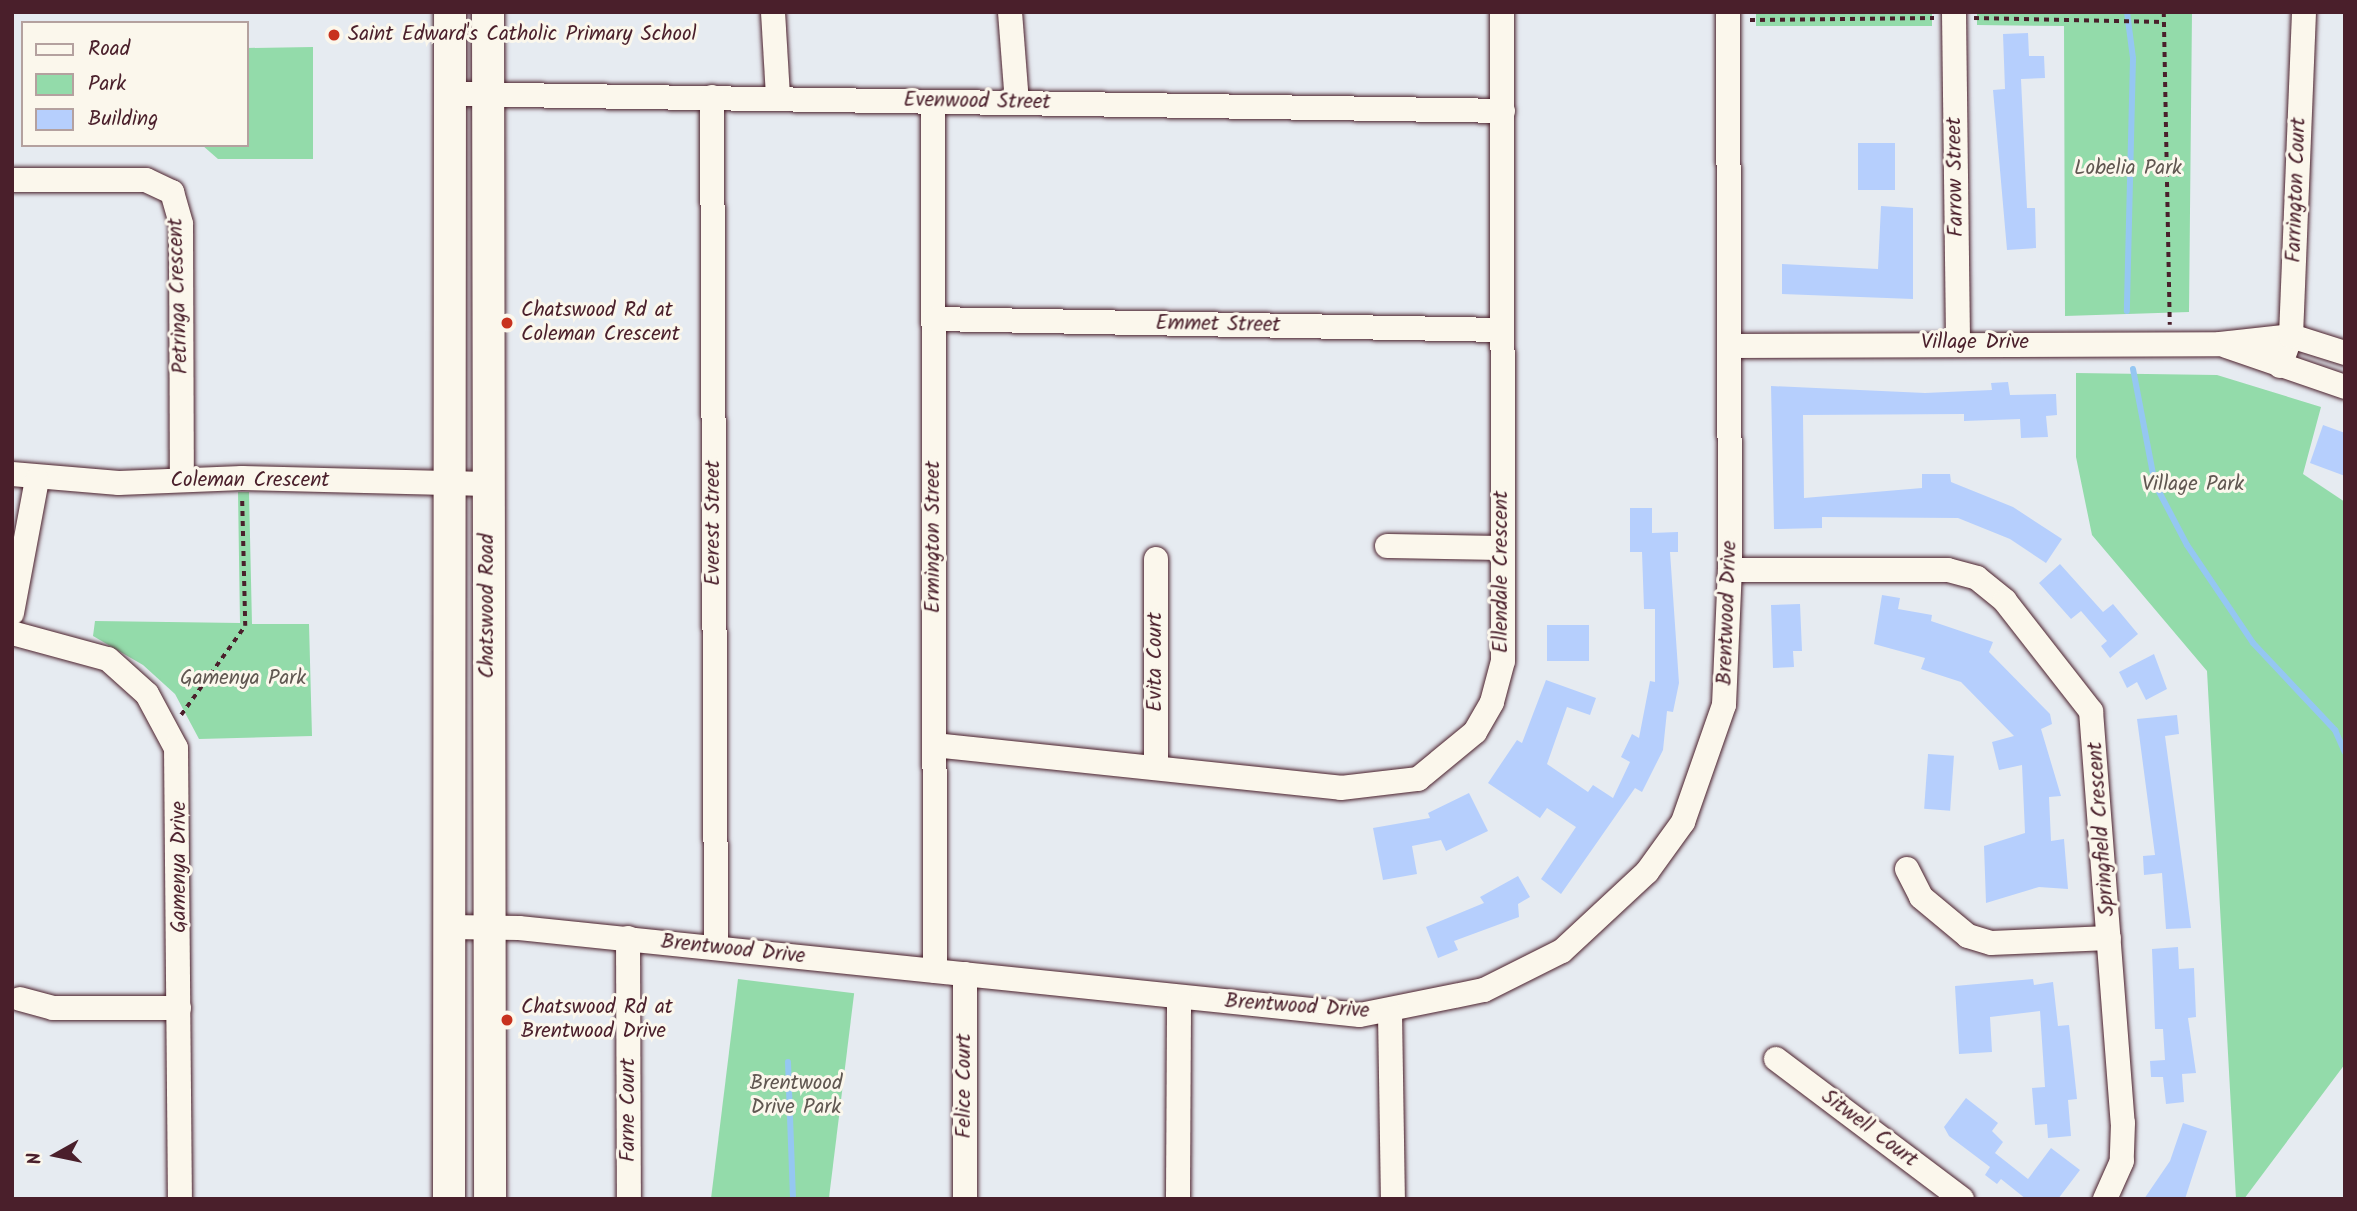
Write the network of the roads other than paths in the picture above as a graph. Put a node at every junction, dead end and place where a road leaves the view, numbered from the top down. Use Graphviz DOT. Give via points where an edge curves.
graph roads {
  1 [pos="450,12"];
  2 [pos="488,12"];
  3 [pos="773,12"];
  4 [pos="1010,12"];
  5 [pos="1502,12"];
  6 [pos="2304,12"];
  7 [pos="1733,14"];
  8 [pos="1954,15"];
  9 [pos="450,94"];
  10 [pos="489,94"];
  11 [pos="778,96"];
  12 [pos="712,97"];
  13 [pos="933,102"];
  14 [pos="1017,102"];
  15 [pos="1503,111"];
  16 [pos="12,180"];
  17 [pos="934,319"];
  18 [pos="1502,330"];
  19 [pos="2291,336"];
  20 [pos="1958,342"];
  21 [pos="2220,344"];
  22 [pos="1731,346"];
  23 [pos="2345,353"];
  24 [pos="2280,366"];
  25 [pos="2345,387"];
  26 [pos="12,474"];
  27 [pos="37,480"];
  28 [pos="181,480"];
  29 [pos="452,484"];
  30 [pos="488,484"];
  31 [pos="1387,546"];
  32 [pos="1502,548"];
  33 [pos="1156,559"];
  34 [pos="1730,570"];
  35 [pos="12,613"];
  36 [pos="12,633"];
  37 [pos="934,745"];
  38 [pos="1156,765"];
  39 [pos="1907,869"];
  40 [pos="489,925"];
  41 [pos="449,927"];
  42 [pos="628,938"];
  43 [pos="2109,938"];
  44 [pos="716,948"];
  45 [pos="935,971"];
  46 [pos="965,974"];
  47 [pos="1179,998"];
  48 [pos="20,999"];
  49 [pos="179,1008"];
  50 [pos="1390,1013"];
  51 [pos="1776,1059"];
  52 [pos="180,1199"];
  53 [pos="449,1199"];
  54 [pos="490,1199"];
  55 [pos="629,1199"];
  56 [pos="965,1199"];
  57 [pos="1178,1199"];
  58 [pos="1394,1199"];
  59 [pos="1962,1199"];
  60 [pos="2105,1199"];
  1 -- 9 [label="main road, Chatswood Road"];
  2 -- 10 [label="main road, Chatswood Road"];
  3 -- 11 [label="street"];
  4 -- 14 [label="street"];
  5 -- 15 [label="street, Ellendale Crescent"];
  6 -- 19 [label="street, Farrington Court"];
  7 -- 22 [label="street, Brentwood Drive"];
  8 -- 20 [label="street, Farrow Street"];
  9 -- 10 [label="street, Evenwood Street"];
  9 -- 29 [label="main road, Chatswood Road"];
  10 -- 12 [label="street, Evenwood Street"];
  10 -- 30 [label="main road, Chatswood Road"];
  11 -- 12 [label="street, Evenwood Street"];
  11 -- 13 [label="street, Evenwood Street"];
  12 -- 44 [label="street, Everest Street"];
  13 -- 14 [label="street, Evenwood Street"];
  13 -- 17 [label="street, Ermington Street"];
  14 -- 15 [label="street, Evenwood Street"];
  15 -- 18 [label="street, Ellendale Crescent"];
  16 -- 28 [label="street, Petringa Crescent" via="146,180 172,192 181,223"];
  17 -- 18 [label="street, Emmet Street"];
  17 -- 37 [label="street, Ermington Street"];
  18 -- 32 [label="street, Ellendale Crescent"];
  19 -- 21 [label="street, Village Drive"];
  19 -- 23 [label="street, Village Drive"];
  19 -- 24 [label="street, Farrington Court"];
  20 -- 21 [label="street, Village Drive"];
  20 -- 22 [label="street, Village Drive"];
  21 -- 24 [label="street, Village Drive"];
  22 -- 34 [label="street, Brentwood Drive"];
  24 -- 25 [label="street, Village Drive"];
  26 -- 27 [label="street, Coleman Crescent"];
  27 -- 28 [label="street, Coleman Crescent"];
  27 -- 35 [label="street"];
  28 -- 29 [label="street, Coleman Crescent"];
  29 -- 30 [label="street, Coleman Crescent"];
  29 -- 41 [label="main road, Chatswood Road"];
  30 -- 40 [label="main road, Chatswood Road"];
  31 -- 32 [label="street"];
  32 -- 38 [label="street, Ellendale Crescent" via="1503,661 1492,702 1475,732 1418,779 1340,788"];
  33 -- 38 [label="street, Evita Court"];
  34 -- 43 [label="street, Springfield Crescent" via="1948,570 1977,578 2005,601 2091,711"];
  34 -- 50 [label="street, Brentwood Drive" via="1726,694 1709,760 1684,822 1647,872 1603,919 1538,964 1484,990"];
  36 -- 49 [label="street, Gamenya Drive" via="108,659 146,694 169,726 180,786"];
  37 -- 38 [label="street, Ellendale Crescent"];
  37 -- 45 [label="street, Ermington Street"];
  39 -- 43 [label="street" via="1921,897 1968,936 1991,943"];
  40 -- 41 [label="street, Brentwood Drive"];
  40 -- 42 [label="street, Brentwood Drive"];
  40 -- 54 [label="main road, Chatswood Road"];
  41 -- 53 [label="main road, Chatswood Road"];
  42 -- 44 [label="street, Brentwood Drive"];
  42 -- 55 [label="street, Farne Court"];
  43 -- 60 [label="street, Springfield Crescent" via="2123,1123 2122,1161"];
  44 -- 45 [label="street, Brentwood Drive"];
  45 -- 46 [label="street, Brentwood Drive"];
  46 -- 47 [label="street, Brentwood Drive"];
  46 -- 56 [label="street, Felice Court"];
  47 -- 50 [label="street, Brentwood Drive"];
  47 -- 57 [label="street"];
  48 -- 49 [label="street" via="53,1008"];
  49 -- 52 [label="street, Gamenya Drive"];
  50 -- 58 [label="street"];
  51 -- 59 [label="street, Sitwell Court"];
}
